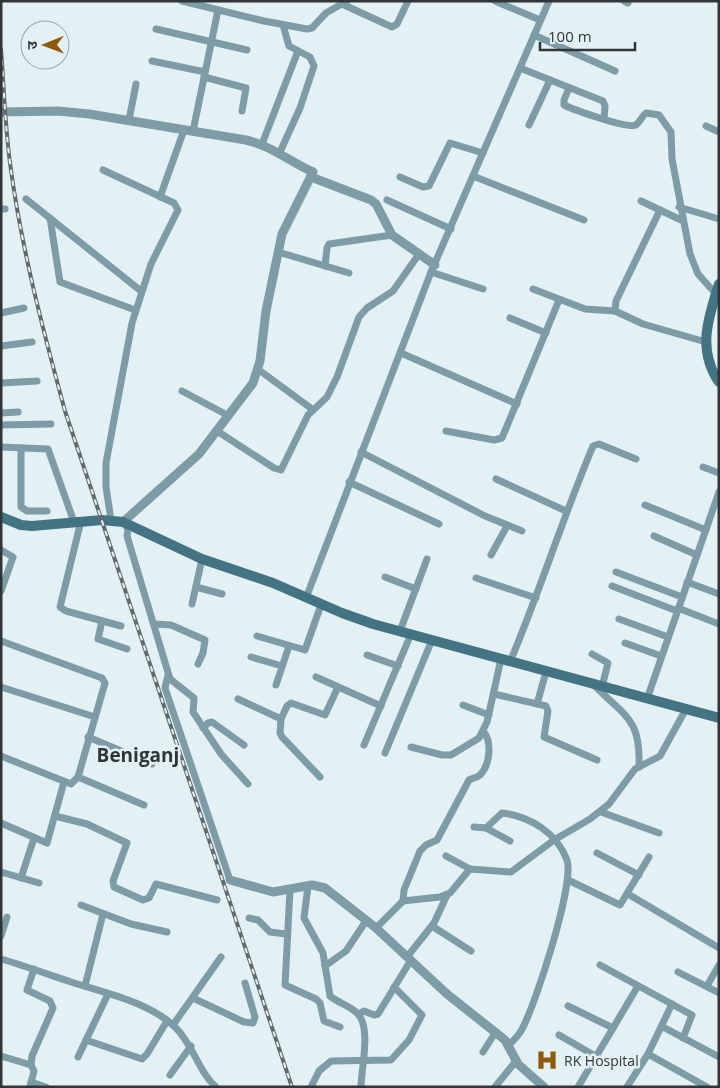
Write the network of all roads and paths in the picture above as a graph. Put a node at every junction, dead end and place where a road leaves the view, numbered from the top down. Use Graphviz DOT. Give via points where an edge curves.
graph roads {
  1 [pos="182,1"];
  2 [pos="408,1"];
  3 [pos="495,1"];
  4 [pos="549,1"];
  5 [pos="344,3"];
  6 [pos="218,10"];
  7 [pos="540,20"];
  8 [pos="283,25"];
  9 [pos="156,29"];
  10 [pos="534,35"];
  11 [pos="211,42"];
  12 [pos="247,50"];
  13 [pos="298,51"];
  14 [pos="152,61"];
  15 [pos="520,68"];
  16 [pos="615,70"];
  17 [pos="205,75"];
  18 [pos="550,80"];
  19 [pos="136,84"];
  20 [pos="569,88"];
  21 [pos="242,111"];
  22 [pos="1,112"];
  23 [pos="604,119"];
  24 [pos="129,120"];
  25 [pos="530,125"];
  26 [pos="706,126"];
  27 [pos="188,130"];
  28 [pos="719,132"];
  29 [pos="262,144"];
  30 [pos="280,152"];
  31 [pos="483,153"];
  32 [pos="103,170"];
  33 [pos="474,176"];
  34 [pos="311,177"];
  35 [pos="400,177"];
  36 [pos="160,197"];
  37 [pos="26,199"];
  38 [pos="387,200"];
  39 [pos="641,201"];
  40 [pos="679,207"];
  41 [pos="660,210"];
  42 [pos="50,218"];
  43 [pos="719,219"];
  44 [pos="584,220"];
  45 [pos="681,220"];
  46 [pos="451,229"];
  47 [pos="392,235"];
  48 [pos="278,252"];
  49 [pos="419,254"];
  50 [pos="325,266"];
  51 [pos="433,269"];
  52 [pos="349,273"];
  53 [pos="483,289"];
  54 [pos="533,289"];
  55 [pos="141,291"];
  56 [pos="717,296"];
  57 [pos="559,300"];
  58 [pos="24,308"];
  59 [pos="135,310"];
  60 [pos="615,311"];
  61 [pos="1,313"];
  62 [pos="510,318"];
  63 [pos="546,333"];
  64 [pos="32,342"];
  65 [pos="706,342"];
  66 [pos="1,346"];
  67 [pos="401,353"];
  68 [pos="259,370"];
  69 [pos="37,381"];
  70 [pos="719,382"];
  71 [pos="1,383"];
  72 [pos="182,391"];
  73 [pos="517,404"];
  74 [pos="312,409"];
  75 [pos="18,412"];
  76 [pos="1,413"];
  77 [pos="229,416"];
  78 [pos="52,424"];
  79 [pos="1,425"];
  80 [pos="217,431"];
  81 [pos="446,431"];
  82 [pos="1,447"];
  83 [pos="20,448"];
  84 [pos="361,452"];
  85 [pos="636,459"];
  86 [pos="703,467"];
  87 [pos="719,473"];
  88 [pos="496,479"];
  89 [pos="350,482"];
  90 [pos="719,492"];
  91 [pos="646,505"];
  92 [pos="47,511"];
  93 [pos="566,511"];
  94 [pos="715,512"];
  95 [pos="1,517"];
  96 [pos="111,520"];
  97 [pos="78,521"];
  98 [pos="124,522"];
  99 [pos="439,524"];
  100 [pos="507,526"];
  101 [pos="706,530"];
  102 [pos="522,531"];
  103 [pos="654,536"];
  104 [pos="1,550"];
  105 [pos="491,554"];
  106 [pos="697,555"];
  107 [pos="202,559"];
  108 [pos="427,559"];
  109 [pos="616,572"];
  110 [pos="385,576"];
  111 [pos="476,578"];
  112 [pos="688,582"];
  113 [pos="196,586"];
  114 [pos="612,586"];
  115 [pos="416,589"];
  116 [pos="1,591"];
  117 [pos="222,594"];
  118 [pos="719,594"];
  119 [pos="682,597"];
  120 [pos="306,598"];
  121 [pos="536,598"];
  122 [pos="192,604"];
  123 [pos="321,605"];
  124 [pos="678,610"];
  125 [pos="619,619"];
  126 [pos="102,620"];
  127 [pos="154,624"];
  128 [pos="719,624"];
  129 [pos="121,626"];
  130 [pos="400,631"];
  131 [pos="411,634"];
  132 [pos="258,636"];
  133 [pos="668,637"];
  134 [pos="432,640"];
  135 [pos="1,641"];
  136 [pos="625,642"];
  137 [pos="289,646"];
  138 [pos="127,648"];
  139 [pos="592,654"];
  140 [pos="367,655"];
  141 [pos="661,656"];
  142 [pos="251,657"];
  143 [pos="505,660"];
  144 [pos="198,664"];
  145 [pos="282,666"];
  146 [pos="398,666"];
  147 [pos="546,672"];
  148 [pos="168,675"];
  149 [pos="316,677"];
  150 [pos="276,685"];
  151 [pos="598,686"];
  152 [pos="1,687"];
  153 [pos="338,687"];
  154 [pos="494,694"];
  155 [pos="238,699"];
  156 [pos="646,699"];
  157 [pos="537,704"];
  158 [pos="381,706"];
  159 [pos="463,706"];
  160 [pos="686,709"];
  161 [pos="489,715"];
  162 [pos="95,717"];
  163 [pos="719,718"];
  164 [pos="281,719"];
  165 [pos="203,728"];
  166 [pos="484,732"];
  167 [pos="88,737"];
  168 [pos="244,745"];
  169 [pos="364,745"];
  170 [pos="411,747"];
  171 [pos="385,753"];
  172 [pos="1,756"];
  173 [pos="597,760"];
  174 [pos="152,764"];
  175 [pos="639,767"];
  176 [pos="78,777"];
  177 [pos="320,777"];
  178 [pos="64,782"];
  179 [pos="248,784"];
  180 [pos="144,805"];
  181 [pos="601,812"];
  182 [pos="55,816"];
  183 [pos="1,823"];
  184 [pos="474,827"];
  185 [pos="486,828"];
  186 [pos="659,834"];
  187 [pos="34,838"];
  188 [pos="554,840"];
  189 [pos="510,841"];
  190 [pos="597,853"];
  191 [pos="446,856"];
  192 [pos="649,857"];
  193 [pos="470,870"];
  194 [pos="1,872"];
  195 [pos="639,875"];
  196 [pos="22,878"];
  197 [pos="230,880"];
  198 [pos="568,880"];
  199 [pos="39,883"];
  200 [pos="308,886"];
  201 [pos="290,890"];
  202 [pos="628,894"];
  203 [pos="447,895"];
  204 [pos="217,900"];
  205 [pos="403,901"];
  206 [pos="81,905"];
  207 [pos="103,914"];
  208 [pos="7,917"];
  209 [pos="249,918"];
  210 [pos="366,920"];
  211 [pos="432,926"];
  212 [pos="376,928"];
  213 [pos="167,932"];
  214 [pos="286,934"];
  215 [pos="1,936"];
  216 [pos="719,948"];
  217 [pos="471,951"];
  218 [pos="221,957"];
  219 [pos="409,958"];
  220 [pos="1,959"];
  221 [pos="719,965"];
  222 [pos="326,966"];
  223 [pos="600,966"];
  224 [pos="34,969"];
  225 [pos="678,972"];
  226 [pos="245,983"];
  227 [pos="85,986"];
  228 [pos="638,986"];
  229 [pos="707,986"];
  230 [pos="394,987"];
  231 [pos="719,993"];
  232 [pos="108,994"];
  233 [pos="193,998"];
  234 [pos="672,1004"];
  235 [pos="568,1006"];
  236 [pos="359,1014"];
  237 [pos="167,1021"];
  238 [pos="173,1025"];
  239 [pos="340,1027"];
  240 [pos="663,1027"];
  241 [pos="613,1028"];
  242 [pos="495,1033"];
  243 [pos="559,1035"];
  244 [pos="683,1038"];
  245 [pos="86,1040"];
  246 [pos="509,1045"];
  247 [pos="191,1046"];
  248 [pos="483,1052"];
  249 [pos="648,1054"];
  250 [pos="1,1056"];
  251 [pos="78,1057"];
  252 [pos="598,1057"];
  253 [pos="719,1057"];
  254 [pos="364,1061"];
  255 [pos="516,1061"];
  256 [pos="31,1065"];
  257 [pos="170,1075"];
  258 [pos="31,1084"];
  259 [pos="46,1087"];
  260 [pos="216,1087"];
  261 [pos="312,1087"];
  262 [pos="361,1087"];
  263 [pos="495,1087"];
  264 [pos="544,1087"];
  265 [pos="578,1087"];
  266 [pos="627,1087"];
  267 [pos="707,1087"];
  1 -- 6 [label="street"];
  2 -- 5 [label="street" via="397,24 392,27"];
  3 -- 7 [label="street"];
  4 -- 7 [label="street"];
  5 -- 8 [label="street" via="326,13 312,28"];
  6 -- 8 [label="street"];
  6 -- 11 [label="street"];
  7 -- 10 [label="street"];
  8 -- 13 [label="street" via="289,46"];
  9 -- 11 [label="street"];
  10 -- 15 [label="street"];
  10 -- 16 [label="street"];
  11 -- 12 [label="street"];
  11 -- 17 [label="street"];
  13 -- 29 [label="street"];
  13 -- 30 [label="street" via="310,57 314,71"];
  14 -- 17 [label="street"];
  15 -- 18 [label="street"];
  15 -- 31 [label="street"];
  17 -- 21 [label="street" via="246,88"];
  17 -- 27 [label="street"];
  18 -- 20 [label="street"];
  18 -- 25 [label="street"];
  19 -- 24 [label="street"];
  20 -- 23 [label="street" via="604,103"];
  20 -- 23 [label="street" via="564,105"];
  22 -- 24 [label="street" via="66,112"];
  23 -- 40 [label="street" via="631,126 646,113 659,115 671,132"];
  24 -- 27 [label="street"];
  26 -- 28 [label="street"];
  27 -- 29 [label="street"];
  27 -- 36 [label="street"];
  29 -- 30 [label="street"];
  30 -- 34 [label="street" via="313,172"];
  31 -- 33 [label="street"];
  31 -- 35 [label="street" via="450,143 429,186 423,188"];
  32 -- 36 [label="street"];
  33 -- 44 [label="street"];
  33 -- 46 [label="street"];
  34 -- 47 [label="street" via="371,200"];
  34 -- 48 [label="street" via="287,222"];
  36 -- 55 [label="street" via="178,207 178,215 151,264"];
  37 -- 42 [label="street"];
  38 -- 46 [label="street"];
  39 -- 41 [label="street"];
  40 -- 43 [label="street"];
  40 -- 45 [label="street"];
  41 -- 45 [label="street"];
  41 -- 60 [label="street" via="616,301"];
  42 -- 55 [label="street"];
  42 -- 59 [label="street" via="60,282"];
  45 -- 56 [label="street" via="698,274"];
  46 -- 51 [label="street"];
  47 -- 49 [label="street"];
  47 -- 50 [label="street" via="330,244"];
  48 -- 50 [label="street"];
  48 -- 68 [label="street"];
  49 -- 51 [label="street"];
  49 -- 74 [label="street" via="393,291 362,313 330,390 322,403"];
  50 -- 52 [label="street"];
  51 -- 53 [label="street"];
  51 -- 67 [label="street"];
  54 -- 57 [label="street"];
  55 -- 59 [label="street"];
  56 -- 65 [label="main road"];
  57 -- 60 [label="street" via="592,310"];
  57 -- 63 [label="street"];
  58 -- 61 [label="street"];
  59 -- 96 [label="street" via="106,463"];
  60 -- 65 [label="street" via="643,324"];
  62 -- 63 [label="street"];
  63 -- 73 [label="street"];
  64 -- 66 [label="street"];
  65 -- 70 [label="main road" via="709,366"];
  67 -- 73 [label="street"];
  67 -- 84 [label="street"];
  68 -- 74 [label="street"];
  68 -- 77 [label="street"];
  69 -- 71 [label="street"];
  72 -- 77 [label="street"];
  73 -- 81 [label="street" via="502,438 498,440"];
  74 -- 80 [label="street" via="281,470"];
  75 -- 76 [label="street"];
  77 -- 80 [label="street"];
  78 -- 79 [label="street"];
  80 -- 98 [label="street" via="183,470"];
  82 -- 83 [label="street"];
  83 -- 92 [label="street" via="21,507 27,511"];
  83 -- 97 [label="street" via="48,449"];
  84 -- 89 [label="street"];
  84 -- 100 [label="street"];
  85 -- 93 [label="street" via="596,444"];
  86 -- 87 [label="street"];
  88 -- 93 [label="street"];
  89 -- 99 [label="street"];
  89 -- 120 [label="street"];
  90 -- 94 [label="street"];
  91 -- 101 [label="street"];
  93 -- 121 [label="street"];
  94 -- 101 [label="street"];
  95 -- 97 [label="main road" via="32,526"];
  96 -- 97 [label="main road"];
  96 -- 98 [label="main road"];
  97 -- 126 [label="street" via="60,607"];
  98 -- 107 [label="main road"];
  98 -- 127 [label="street"];
  100 -- 102 [label="street"];
  100 -- 105 [label="street"];
  101 -- 106 [label="street"];
  103 -- 106 [label="street"];
  104 -- 116 [label="street" via="13,557"];
  106 -- 112 [label="street"];
  107 -- 113 [label="street"];
  107 -- 120 [label="main road"];
  108 -- 115 [label="street"];
  109 -- 119 [label="street"];
  110 -- 115 [label="street"];
  111 -- 121 [label="street"];
  112 -- 118 [label="street"];
  112 -- 119 [label="street"];
  113 -- 117 [label="street"];
  113 -- 122 [label="street"];
  114 -- 124 [label="street"];
  115 -- 130 [label="street"];
  119 -- 124 [label="street"];
  120 -- 123 [label="main road"];
  121 -- 143 [label="street"];
  123 -- 130 [label="main road"];
  123 -- 137 [label="street" via="308,648 302,650"];
  124 -- 128 [label="street"];
  124 -- 133 [label="street"];
  125 -- 133 [label="street"];
  126 -- 129 [label="street"];
  126 -- 138 [label="street" via="98,639"];
  127 -- 144 [label="street" via="171,625 205,640"];
  127 -- 148 [label="street"];
  130 -- 131 [label="main road"];
  131 -- 134 [label="main road"];
  131 -- 146 [label="street"];
  132 -- 137 [label="street"];
  133 -- 141 [label="street"];
  134 -- 143 [label="main road"];
  134 -- 171 [label="street"];
  135 -- 162 [label="street" via="104,680"];
  136 -- 141 [label="street"];
  137 -- 145 [label="street"];
  139 -- 151 [label="street" via="608,663"];
  140 -- 146 [label="street"];
  141 -- 156 [label="street"];
  142 -- 145 [label="street"];
  143 -- 147 [label="main road"];
  143 -- 154 [label="street"];
  145 -- 150 [label="street"];
  146 -- 158 [label="street"];
  147 -- 151 [label="main road"];
  147 -- 157 [label="street"];
  148 -- 165 [label="street" via="196,701 193,712"];
  148 -- 197 [label="street" via="165,688"];
  149 -- 153 [label="street"];
  151 -- 156 [label="main road"];
  151 -- 175 [label="street" via="634,726 640,745"];
  152 -- 162 [label="street"];
  153 -- 158 [label="street"];
  153 -- 164 [label="street" via="325,714 291,703"];
  154 -- 157 [label="street"];
  154 -- 161 [label="street"];
  155 -- 164 [label="street"];
  156 -- 160 [label="main road"];
  157 -- 173 [label="street" via="548,708 544,736"];
  158 -- 169 [label="street"];
  159 -- 161 [label="street"];
  160 -- 163 [label="main road"];
  160 -- 175 [label="street" via="660,756"];
  161 -- 166 [label="street"];
  162 -- 167 [label="street"];
  164 -- 177 [label="street" via="282,737"];
  165 -- 168 [label="street" via="210,721"];
  165 -- 179 [label="street"];
  166 -- 170 [label="street" via="472,744 451,755"];
  166 -- 205 [label="street" via="490,746 483,771 469,780 436,840 423,847 404,890"];
  167 -- 174 [label="street"];
  167 -- 176 [label="street"];
  172 -- 178 [label="street"];
  175 -- 181 [label="street"];
  176 -- 178 [label="street" via="71,784"];
  176 -- 180 [label="street"];
  178 -- 182 [label="street"];
  181 -- 186 [label="street"];
  181 -- 188 [label="street"];
  182 -- 187 [label="street" via="47,843"];
  182 -- 204 [label="street" via="88,824 127,843 113,881 114,887 143,900 149,898 156,884"];
  183 -- 187 [label="street"];
  184 -- 185 [label="street"];
  185 -- 188 [label="street" via="500,814 506,813 539,824"];
  185 -- 189 [label="street"];
  187 -- 196 [label="street"];
  188 -- 193 [label="street" via="511,872"];
  188 -- 198 [label="street" via="566,859"];
  190 -- 195 [label="street"];
  191 -- 193 [label="street"];
  192 -- 195 [label="street"];
  193 -- 203 [label="street"];
  194 -- 196 [label="street"];
  195 -- 202 [label="street"];
  196 -- 199 [label="street"];
  197 -- 201 [label="street" via="273,892"];
  198 -- 202 [label="street" via="616,905 620,905"];
  198 -- 246 [label="street" via="532,1006 521,1031"];
  200 -- 201 [label="street"];
  200 -- 210 [label="street" via="325,888"];
  200 -- 222 [label="street" via="304,918 320,943"];
  201 -- 214 [label="street"];
  202 -- 216 [label="street"];
  203 -- 205 [label="street"];
  203 -- 211 [label="street"];
  205 -- 212 [label="street"];
  206 -- 207 [label="street"];
  207 -- 213 [label="street"];
  207 -- 227 [label="street"];
  208 -- 215 [label="street"];
  209 -- 214 [label="street" via="258,920 270,932"];
  210 -- 212 [label="street"];
  210 -- 222 [label="street" via="346,951"];
  211 -- 217 [label="street"];
  211 -- 219 [label="street"];
  212 -- 219 [label="street"];
  214 -- 239 [label="street" via="285,985 316,999 324,1021"];
  218 -- 233 [label="street"];
  219 -- 230 [label="street"];
  219 -- 242 [label="street" via="440,989"];
  220 -- 224 [label="street"];
  221 -- 229 [label="street"];
  222 -- 236 [label="street" via="330,996"];
  223 -- 228 [label="street"];
  224 -- 227 [label="street"];
  224 -- 256 [label="street" via="27,990 50,1001 53,1008"];
  225 -- 229 [label="street"];
  226 -- 233 [label="street" via="253,1023 244,1022"];
  227 -- 232 [label="street"];
  228 -- 234 [label="street"];
  228 -- 241 [label="street"];
  229 -- 231 [label="street"];
  230 -- 236 [label="street" via="378,1014 364,1011"];
  230 -- 254 [label="street" via="422,1013 421,1018 396,1057 386,1061"];
  232 -- 237 [label="street"];
  232 -- 245 [label="street"];
  233 -- 238 [label="street"];
  234 -- 240 [label="street"];
  234 -- 244 [label="street" via="692,1015"];
  235 -- 241 [label="street"];
  236 -- 254 [label="street" via="365,1040"];
  237 -- 238 [label="street"];
  237 -- 245 [label="street" via="142,1059"];
  238 -- 247 [label="street"];
  240 -- 244 [label="street"];
  240 -- 249 [label="street"];
  241 -- 252 [label="street"];
  242 -- 246 [label="street"];
  242 -- 248 [label="street"];
  243 -- 252 [label="street"];
  244 -- 253 [label="street"];
  245 -- 251 [label="street"];
  246 -- 255 [label="street"];
  247 -- 257 [label="street"];
  247 -- 260 [label="street"];
  249 -- 266 [label="street"];
  249 -- 267 [label="street"];
  250 -- 256 [label="street"];
  252 -- 265 [label="street"];
  254 -- 261 [label="street" via="331,1061 320,1071"];
  254 -- 262 [label="street"];
  255 -- 263 [label="street"];
  255 -- 264 [label="street"];
  256 -- 258 [label="street" via="34,1071"];
  258 -- 259 [label="street"];
}
